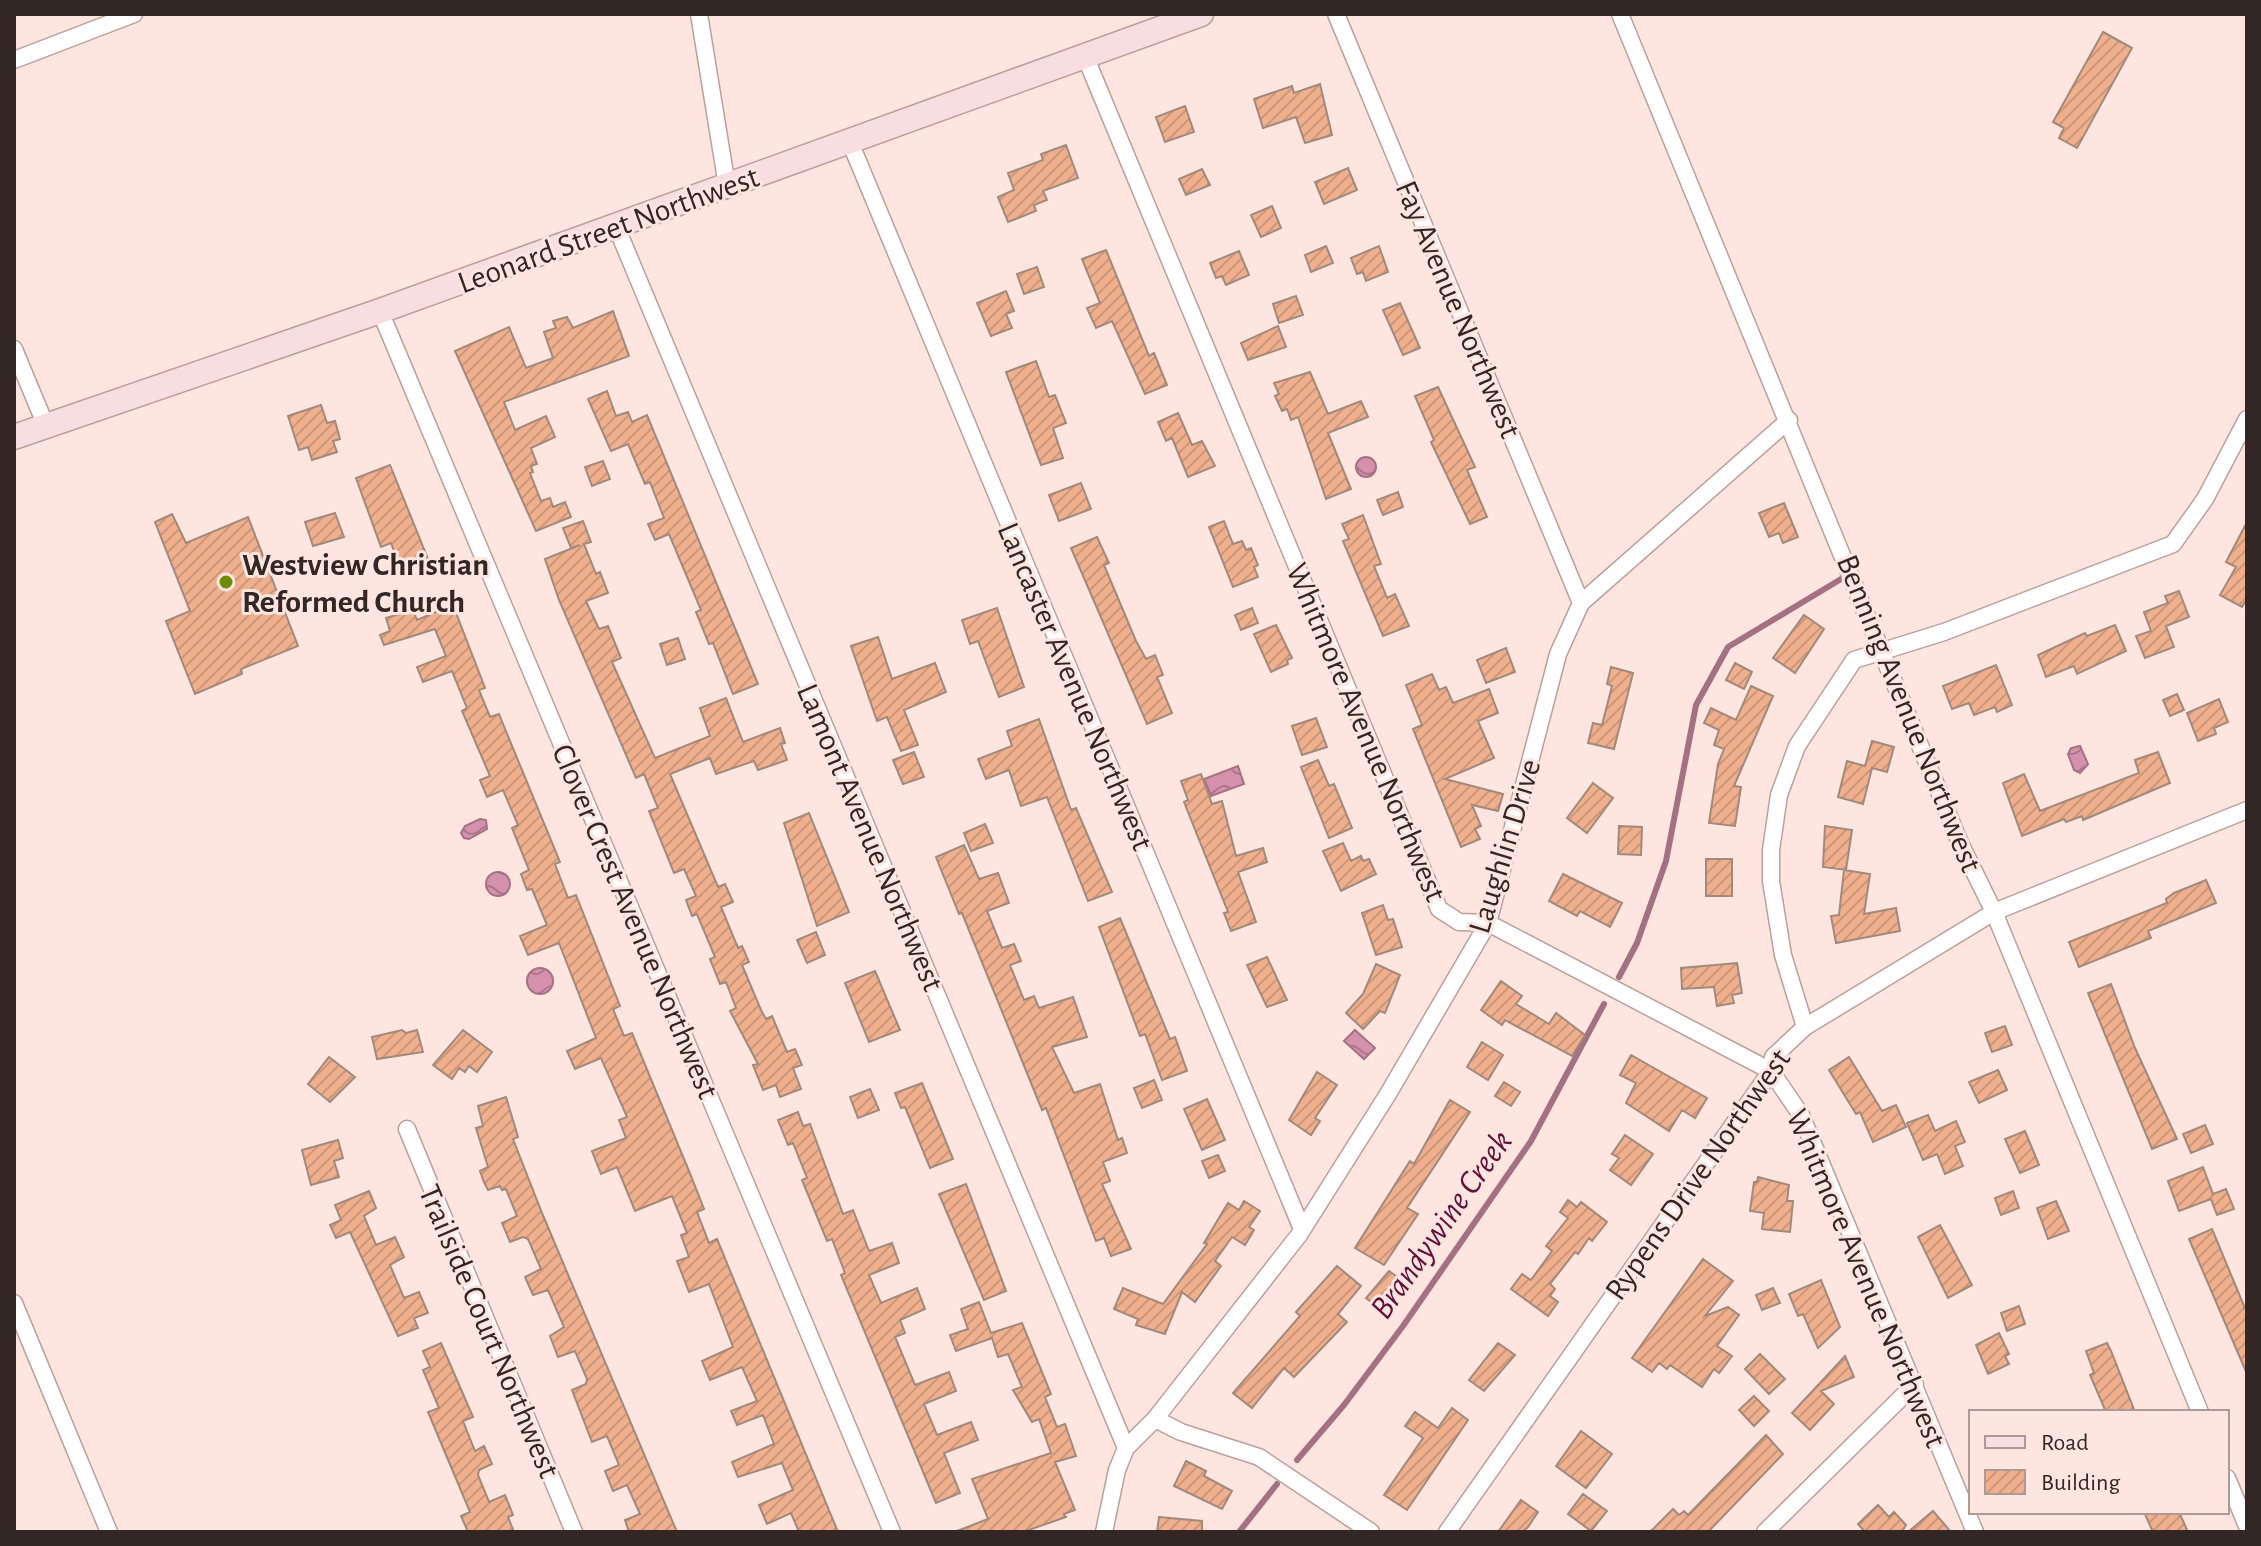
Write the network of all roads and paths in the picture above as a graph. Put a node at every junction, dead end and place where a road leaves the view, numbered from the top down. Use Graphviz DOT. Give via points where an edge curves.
graph roads {
  1 [pos="134,14"];
  2 [pos="699,14"];
  3 [pos="1201,14"];
  4 [pos="1336,14"];
  5 [pos="1620,14"];
  6 [pos="1085,56"];
  7 [pos="14,60"];
  8 [pos="850,142"];
  9 [pos="727,186"];
  10 [pos="616,226"];
  11 [pos="380,311"];
  12 [pos="14,349"];
  13 [pos="2247,419"];
  14 [pos="1789,420"];
  15 [pos="46,426"];
  16 [pos="14,437"];
  17 [pos="1581,603"];
  18 [pos="1882,649"];
  19 [pos="2247,810"];
  20 [pos="1994,912"];
  21 [pos="1488,923"];
  22 [pos="1805,1027"];
  23 [pos="1771,1071"];
  24 [pos="407,1129"];
  25 [pos="1302,1229"];
  26 [pos="14,1303"];
  27 [pos="1915,1384"];
  28 [pos="2199,1410"];
  29 [pos="1155,1419"];
  30 [pos="1126,1448"];
  31 [pos="2229,1483"];
  32 [pos="2247,1526"];
  33 [pos="109,1532"];
  34 [pos="574,1532"];
  35 [pos="892,1532"];
  36 [pos="1104,1532"];
  37 [pos="1371,1532"];
  38 [pos="1447,1532"];
  39 [pos="1765,1532"];
  40 [pos="1975,1532"];
  1 -- 7 [label="street"];
  2 -- 9 [label="street"];
  3 -- 6 [label="main road, Leonard Street Northwest"];
  4 -- 17 [label="street, Fay Avenue Northwest"];
  5 -- 14 [label="street, Benning Avenue Northwest"];
  6 -- 8 [label="main road, Leonard Street Northwest"];
  6 -- 21 [label="street, Whitmore Avenue Northwest" via="1432,895 1448,918"];
  8 -- 9 [label="main road, Leonard Street Northwest"];
  8 -- 25 [label="street, Lancaster Avenue Northwest"];
  9 -- 10 [label="main road, Leonard Street Northwest"];
  10 -- 11 [label="main road, Leonard Street Northwest"];
  10 -- 30 [label="street, Lamont Avenue Northwest"];
  11 -- 15 [label="main road, Leonard Street Northwest"];
  11 -- 35 [label="street, Clover Crest Avenue Northwest"];
  12 -- 15 [label="street"];
  13 -- 18 [label="street" via="2192,521 2173,544 1957,628"];
  14 -- 17 [label="street, Laughlin Drive"];
  14 -- 18 [label="street, Benning Avenue Northwest"];
  15 -- 16 [label="main road, Leonard Street Northwest"];
  17 -- 21 [label="street, Laughlin Drive" via="1558,654"];
  18 -- 20 [label="street, Benning Avenue Northwest" via="1960,843"];
  18 -- 22 [label="street" via="1854,660 1797,746 1779,795 1771,881 1783,955"];
  19 -- 20 [label="street, Rypens Drive Northwest"];
  20 -- 22 [label="street, Rypens Drive Northwest"];
  20 -- 28 [label="street, Benning Avenue Northwest"];
  21 -- 23 [label="street, Whitmore Avenue Northwest"];
  21 -- 25 [label="street, Laughlin Drive"];
  22 -- 23 [label="street, Rypens Drive Northwest" via="1773,1057"];
  23 -- 27 [label="street, Whitmore Avenue Northwest" via="1801,1115"];
  23 -- 38 [label="street, Rypens Drive Northwest"];
  24 -- 34 [label="street, Trailside Court Northwest"];
  25 -- 29 [label="street, Laughlin Drive"];
  26 -- 33 [label="street"];
  27 -- 39 [label="street"];
  27 -- 40 [label="street, Whitmore Avenue Northwest"];
  29 -- 30 [label="street, Laughlin Drive"];
  29 -- 37 [label="street" via="1259,1457"];
  30 -- 36 [label="street"];
  31 -- 32 [label="street"];
}
